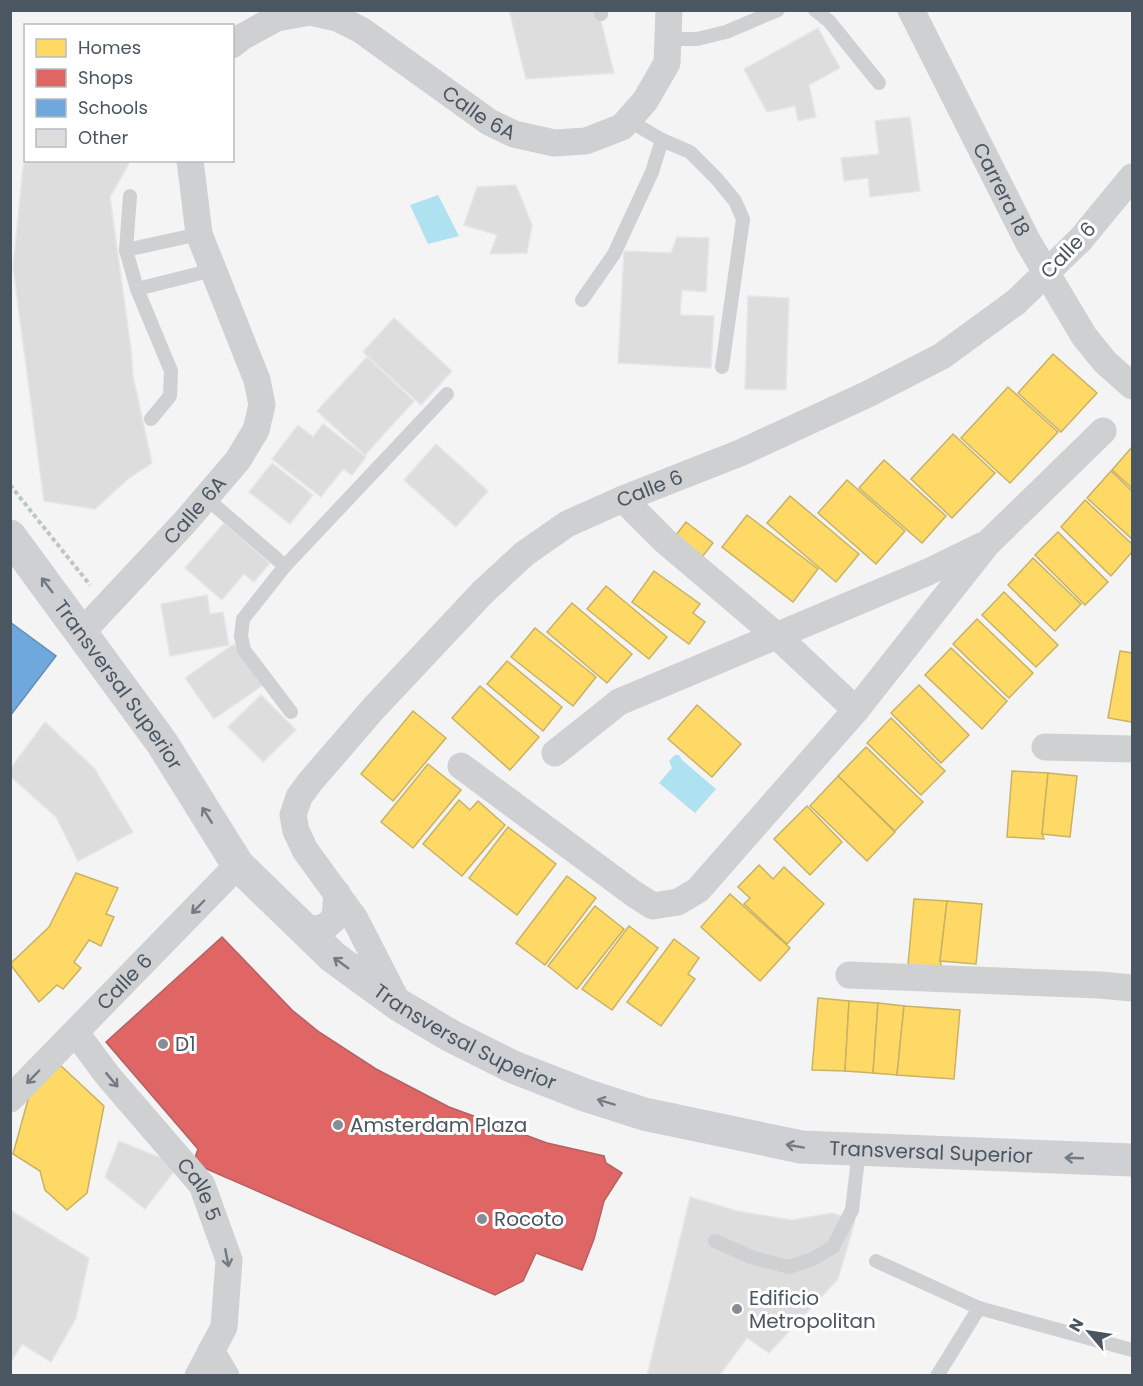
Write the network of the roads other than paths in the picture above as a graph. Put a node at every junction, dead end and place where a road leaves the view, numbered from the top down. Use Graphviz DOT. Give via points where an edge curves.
graph roads {
  1 [pos="669,10"];
  2 [pos="778,10"];
  3 [pos="815,10"];
  4 [pos="911,10"];
  5 [pos="668,39"];
  6 [pos="234,44"];
  7 [pos="879,83"];
  8 [pos="628,120"];
  9 [pos="662,140"];
  10 [pos="190,162"];
  11 [pos="1132,177"];
  12 [pos="130,196"];
  13 [pos="199,234"];
  14 [pos="126,250"];
  15 [pos="213,270"];
  16 [pos="137,290"];
  17 [pos="582,300"];
  18 [pos="722,367"];
  19 [pos="1132,386"];
  20 [pos="447,394"];
  21 [pos="151,419"];
  22 [pos="1102,431"];
  23 [pos="206,498"];
  24 [pos="622,499"];
  25 [pos="10,536"];
  26 [pos="988,543"];
  27 [pos="285,566"];
  28 [pos="82,632"];
  29 [pos="777,636"];
  30 [pos="856,710"];
  31 [pos="291,712"];
  32 [pos="1046,747"];
  33 [pos="1132,749"];
  34 [pos="555,753"];
  35 [pos="460,766"];
  36 [pos="238,865"];
  37 [pos="337,893"];
  38 [pos="306,932"];
  39 [pos="849,975"];
  40 [pos="1132,988"];
  41 [pos="399,1005"];
  42 [pos="76,1033"];
  43 [pos="10,1100"];
  44 [pos="859,1150"];
  45 [pos="1132,1160"];
  46 [pos="716,1241"];
  47 [pos="876,1261"];
  48 [pos="979,1308"];
  49 [pos="1132,1350"];
  50 [pos="211,1351"];
  51 [pos="198,1376"];
  52 [pos="226,1376"];
  53 [pos="937,1376"];
  1 -- 5 [label="street, Calle 6A"];
  2 -- 5 [label="lane" via="726,32 697,39"];
  3 -- 7 [label="lane" via="829,21"];
  4 -- 19 [label="street, Carrera 18" via="1028,242 1084,336"];
  5 -- 8 [label="street, Calle 6A" via="667,63 645,101"];
  6 -- 8 [label="street, Calle 6A" via="277,18 310,12 337,18 361,30 489,123 514,134 554,143 586,141 622,127"];
  8 -- 9 [label="lane"];
  9 -- 17 [label="lane" via="652,172 614,254"];
  9 -- 18 [label="lane" via="690,152 735,201 743,219"];
  10 -- 13 [label="street, Calle 6A"];
  11 -- 24 [label="street, Calle 6, bridge" via="1081,239 1016,302 942,356 740,453"];
  12 -- 14 [label="lane"];
  13 -- 14 [label="lane"];
  13 -- 15 [label="street, Calle 6A"];
  14 -- 16 [label="lane"];
  15 -- 16 [label="lane"];
  15 -- 23 [label="street, Calle 6A" via="257,380 262,405 256,430 244,450"];
  16 -- 21 [label="lane" via="171,370 170,396"];
  20 -- 27 [label="lane"];
  22 -- 26 [label="street"];
  23 -- 27 [label="lane"];
  23 -- 28 [label="street, Calle 6A"];
  24 -- 29 [label="street"];
  24 -- 37 [label="street, Calle 6" via="567,524 524,554 373,709 304,790 293,815 296,831"];
  28 -- 25 [label="main road, Transversal Superior, one-way"];
  26 -- 29 [label="street"];
  26 -- 30 [label="street"];
  27 -- 31 [label="lane" via="243,619 241,636 244,650"];
  36 -- 28 [label="main road, Transversal Superior, one-way" via="162,743"];
  29 -- 30 [label="street"];
  29 -- 34 [label="street" via="619,702"];
  30 -- 35 [label="street" via="698,890 678,902 653,906"];
  32 -- 33 [label="street"];
  36 -- 38 [label="main road, Transversal Superior"];
  36 -- 42 [label="street, Calle 6, one-way"];
  37 -- 38 [label="street" via="334,918 325,927"];
  37 -- 41 [label="street, Calle 6" via="355,919"];
  41 -- 38 [label="main road, Transversal Superior, one-way"];
  39 -- 40 [label="street"];
  44 -- 41 [label="main road, Transversal Superior, one-way" via="801,1147 644,1114 513,1067"];
  42 -- 43 [label="street, Calle 6, one-way"];
  42 -- 50 [label="street, Calle 5, one-way" via="202,1185 229,1260 224,1327"];
  45 -- 44 [label="main road, Transversal Superior, one-way"];
  44 -- 46 [label="lane" via="852,1210 833,1247 789,1267 751,1257"];
  47 -- 48 [label="lane"];
  48 -- 49 [label="lane"];
  48 -- 53 [label="lane"];
  50 -- 51 [label="street, Calle 5"];
  50 -- 52 [label="street"];
}
